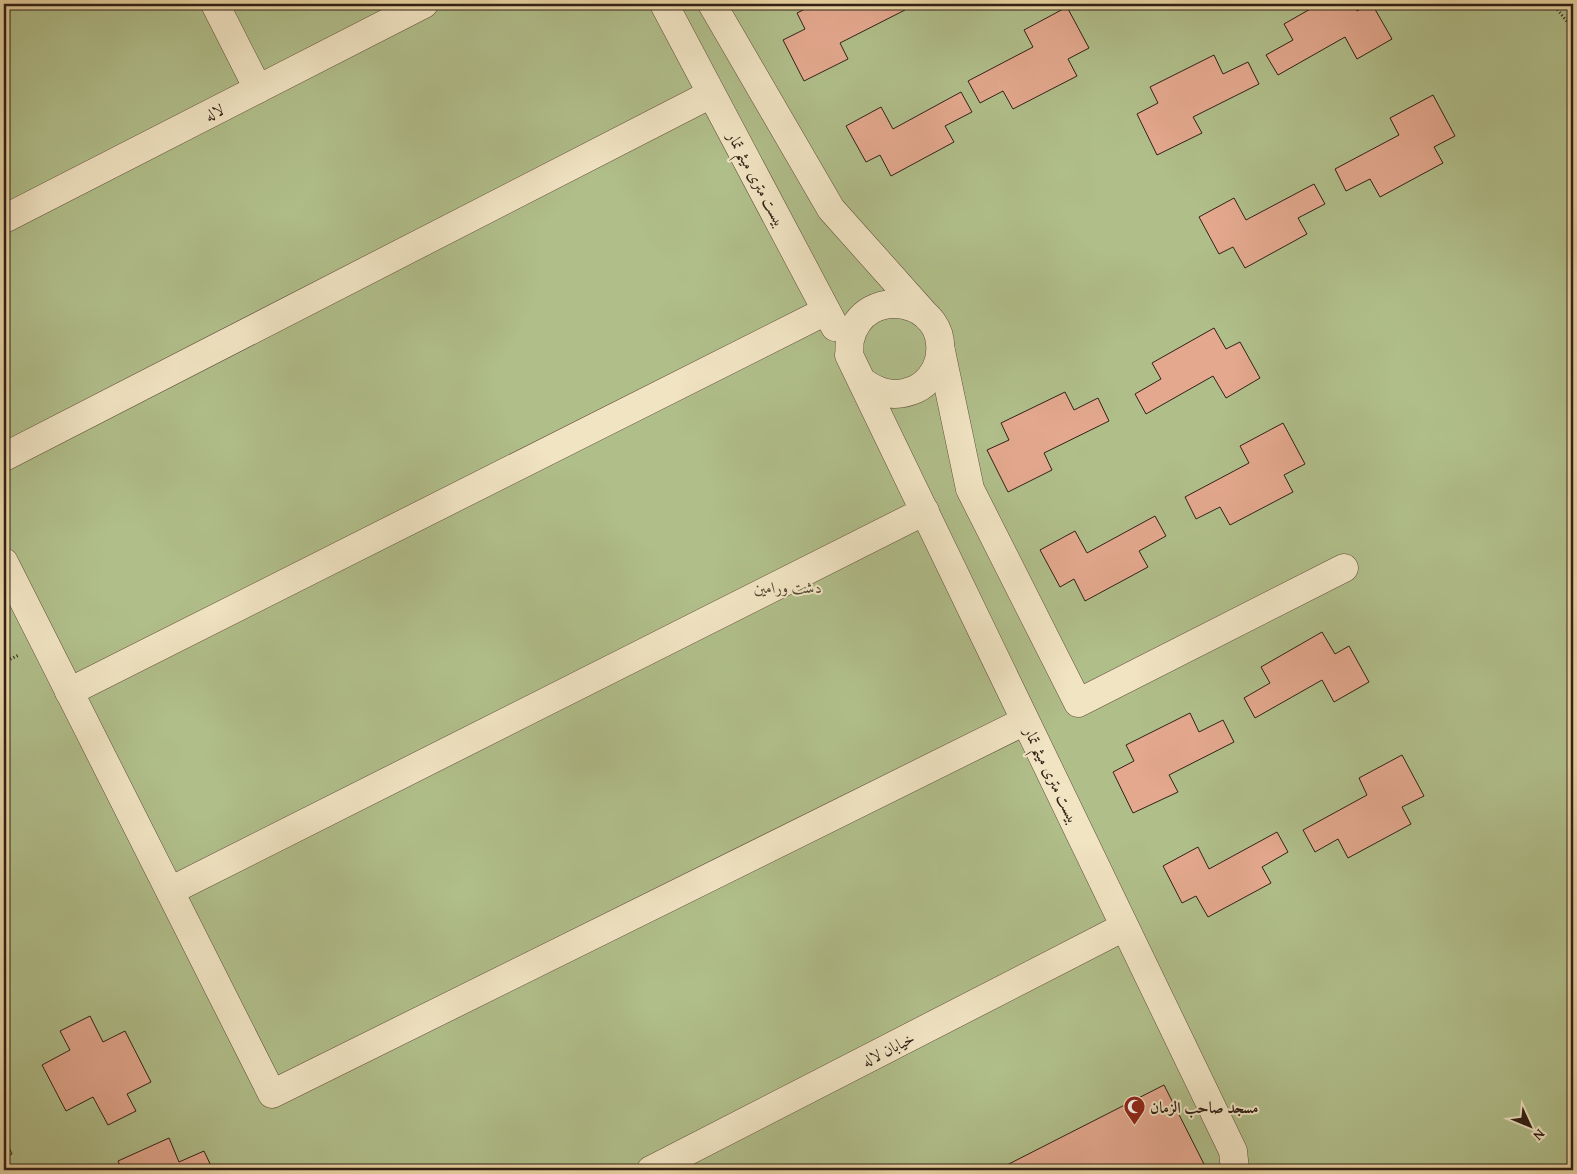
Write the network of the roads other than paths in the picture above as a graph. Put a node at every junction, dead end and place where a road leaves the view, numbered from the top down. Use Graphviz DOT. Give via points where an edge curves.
graph roads {
  1 [pos="215,4"];
  2 [pos="424,4"];
  3 [pos="664,4"];
  4 [pos="712,4"];
  5 [pos="258,89"];
  6 [pos="711,94"];
  7 [pos="4,220"];
  8 [pos="826,311"];
  9 [pos="922,311"];
  10 [pos="941,351"];
  11 [pos="849,355"];
  12 [pos="863,382"];
  13 [pos="4,457"];
  14 [pos="925,511"];
  15 [pos="4,562"];
  16 [pos="1344,568"];
  17 [pos="69,692"];
  18 [pos="1026,721"];
  19 [pos="170,891"];
  20 [pos="1124,927"];
  21 [pos="651,1170"];
  22 [pos="1235,1170"];
  1 -- 5 [label="street"];
  2 -- 5 [label="street, لاله"];
  3 -- 6 [label="street, بیست متری میثم تمار"];
  4 -- 9 [label="street" via="831,209"];
  5 -- 7 [label="street, لاله"];
  6 -- 8 [label="street, بیست متری میثم تمار"];
  6 -- 13 [label="street"];
  8 -- 11 [label="street, بیست متری میثم تمار"];
  8 -- 17 [label="street"];
  9 -- 10 [label="street" via="939,336"];
  9 -- 11 [label="street" via="893,303 878,306 856,326 850,340"];
  10 -- 12 [label="street" via="938,365 930,378 904,394 890,395"];
  10 -- 16 [label="street" via="970,488 1078,703"];
  11 -- 12 [label="street"];
  12 -- 14 [label="street, بیست متری میثم تمار"];
  14 -- 18 [label="street, بیست متری میثم تمار"];
  14 -- 19 [label="street"];
  15 -- 17 [label="street"];
  17 -- 19 [label="street"];
  18 -- 19 [label="street" via="272,1094"];
  18 -- 20 [label="street, بیست متری میثم تمار"];
  20 -- 21 [label="street, خیابان لاله"];
  20 -- 22 [label="street, بیست متری میثم تمار" via="1233,1151"];
}
